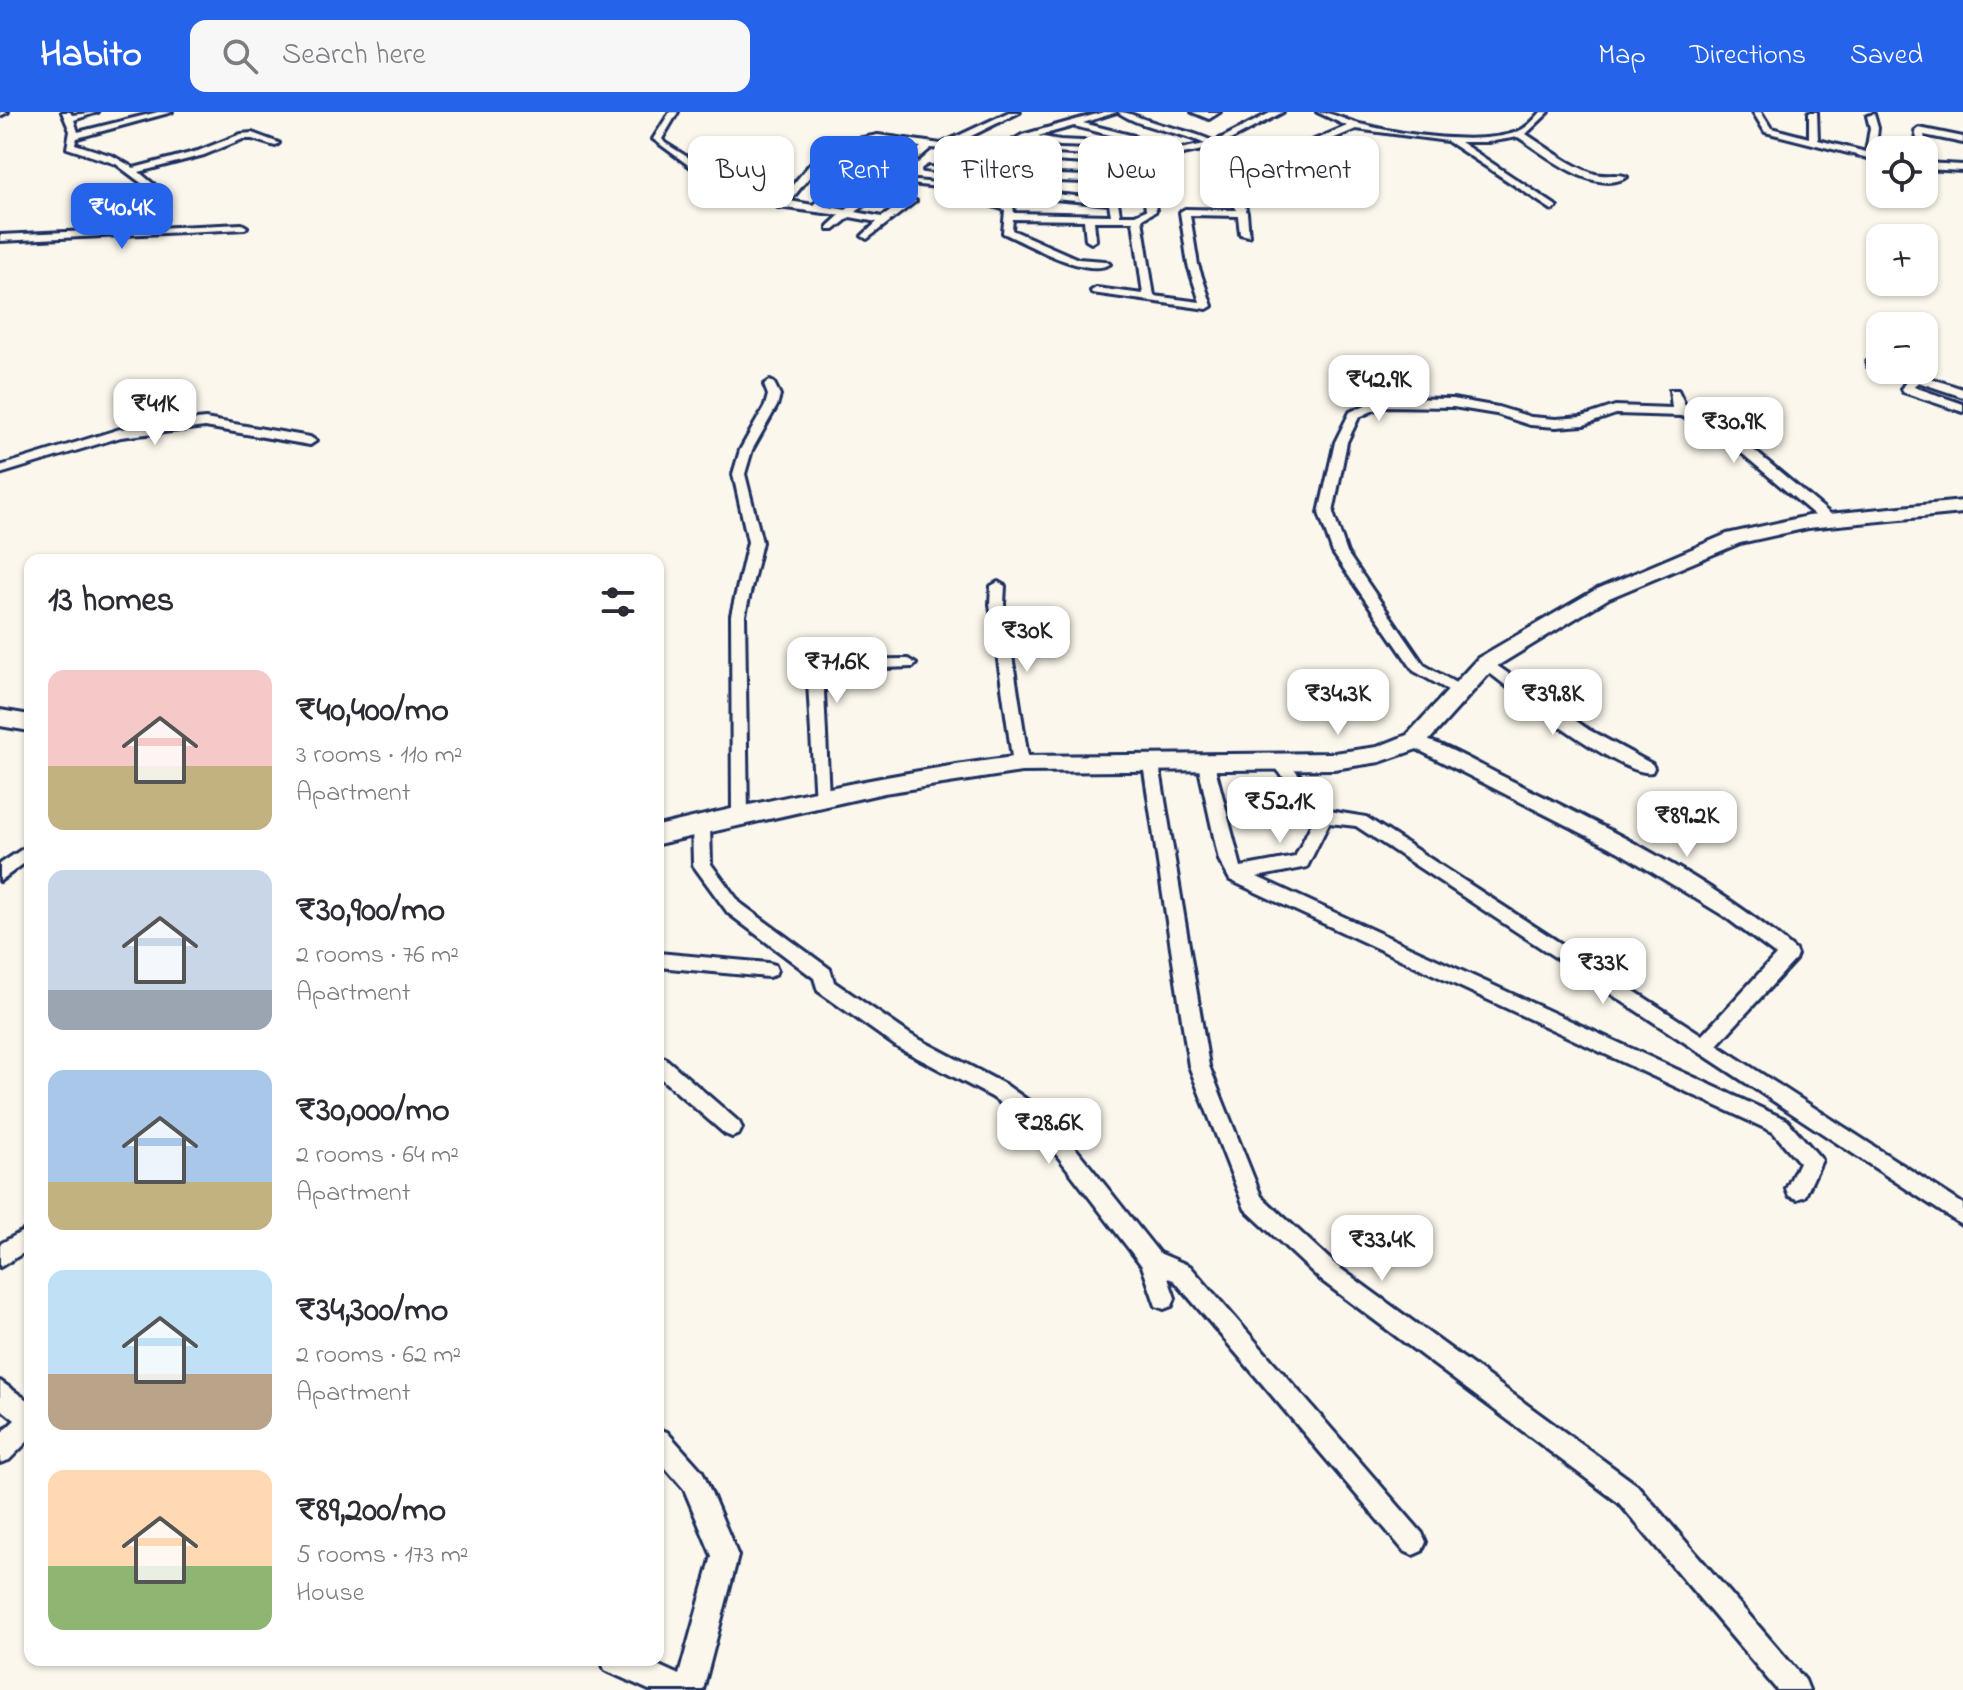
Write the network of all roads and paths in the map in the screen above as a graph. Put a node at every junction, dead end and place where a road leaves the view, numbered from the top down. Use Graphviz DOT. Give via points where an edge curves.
graph roads {
  1 [pos="94,112"];
  2 [pos="168,112"];
  3 [pos="674,112"];
  4 [pos="1016,112"];
  5 [pos="1113,112"];
  6 [pos="1122,112"];
  7 [pos="1196,112"];
  8 [pos="1216,112"];
  9 [pos="1279,112"];
  10 [pos="1321,112"];
  11 [pos="1545,112"];
  12 [pos="1757,112"];
  13 [pos="1813,112"];
  14 [pos="68,115"];
  15 [pos="1871,116"];
  16 [pos="1070,122"];
  17 [pos="1355,126"];
  18 [pos="1519,134"];
  19 [pos="73,136"];
  20 [pos="964,136"];
  21 [pos="1028,136"];
  22 [pos="1123,136"];
  23 [pos="1232,136"];
  24 [pos="1874,136"];
  25 [pos="1920,136"];
  26 [pos="1200,138"];
  27 [pos="1449,139"];
  28 [pos="1963,140"];
  29 [pos="1814,141"];
  30 [pos="275,143"];
  31 [pos="918,144"];
  32 [pos="929,145"];
  33 [pos="934,145"];
  34 [pos="1866,155"];
  35 [pos="688,162"];
  36 [pos="1938,167"];
  37 [pos="1963,168"];
  38 [pos="136,170"];
  39 [pos="810,170"];
  40 [pos="929,170"];
  41 [pos="934,170"];
  42 [pos="1622,177"];
  43 [pos="794,189"];
  44 [pos="160,194"];
  45 [pos="1552,207"];
  46 [pos="815,208"];
  47 [pos="901,208"];
  48 [pos="1010,208"];
  49 [pos="1114,208"];
  50 [pos="1151,208"];
  51 [pos="1185,212"];
  52 [pos="1171,213"];
  53 [pos="1242,213"];
  54 [pos="847,214"];
  55 [pos="1158,214"];
  56 [pos="1009,216"];
  57 [pos="1140,216"];
  58 [pos="1089,218"];
  59 [pos="1116,218"];
  60 [pos="884,220"];
  61 [pos="242,227"];
  62 [pos="831,228"];
  63 [pos="1245,234"];
  64 [pos="867,236"];
  65 [pos="0,238"];
  66 [pos="1091,240"];
  67 [pos="1105,264"];
  68 [pos="1096,291"];
  69 [pos="1149,297"];
  70 [pos="1911,384"];
  71 [pos="1934,384"];
  72 [pos="770,385"];
  73 [pos="1674,393"];
  74 [pos="1963,393"];
  75 [pos="1963,408"];
  76 [pos="1683,412"];
  77 [pos="310,441"];
  78 [pos="0,470"];
  79 [pos="1963,507"];
  80 [pos="1829,520"];
  81 [pos="998,586"];
  82 [pos="1486,663"];
  83 [pos="908,664"];
  84 [pos="1460,690"];
  85 [pos="0,718"];
  86 [pos="24,722"];
  87 [pos="1415,741"];
  88 [pos="1280,763"];
  89 [pos="1021,764"];
  90 [pos="1151,764"];
  91 [pos="1206,764"];
  92 [pos="1646,768"];
  93 [pos="821,798"];
  94 [pos="740,816"];
  95 [pos="1324,816"];
  96 [pos="701,825"];
  97 [pos="664,834"];
  98 [pos="24,855"];
  99 [pos="0,874"];
  100 [pos="1236,875"];
  101 [pos="664,961"];
  102 [pos="768,970"];
  103 [pos="1704,1046"];
  104 [pos="664,1069"];
  105 [pos="732,1128"];
  106 [pos="1797,1189"];
  107 [pos="1963,1216"];
  108 [pos="24,1241"];
  109 [pos="0,1257"];
  110 [pos="1151,1260"];
  111 [pos="1164,1298"];
  112 [pos="0,1393"];
  113 [pos="24,1415"];
  114 [pos="24,1426"];
  115 [pos="664,1448"];
  116 [pos="0,1451"];
  117 [pos="1413,1542"];
  118 [pos="628,1666"];
  119 [pos="680,1690"];
  120 [pos="689,1690"];
  121 [pos="1795,1690"];
  1 -- 14 [label="street"];
  2 -- 19 [label="street"];
  3 -- 35 [label="street" via="657,139"];
  4 -- 20 [label="street"];
  5 -- 16 [label="street"];
  6 -- 26 [label="street"];
  7 -- 8 [label="street"];
  9 -- 23 [label="street"];
  10 -- 17 [label="street"];
  11 -- 18 [label="street"];
  12 -- 29 [label="street" via="1768,130"];
  13 -- 29 [label="street"];
  14 -- 19 [label="street"];
  15 -- 24 [label="street"];
  16 -- 21 [label="street"];
  16 -- 22 [label="street"];
  17 -- 27 [label="street"];
  17 -- 53 [label="street" via="1236,170 1232,177"];
  18 -- 27 [label="street"];
  18 -- 42 [label="street" via="1597,180"];
  19 -- 38 [label="street" via="70,146 108,155"];
  25 -- 28 [label="street" via="1919,131"];
  27 -- 45 [label="street"];
  29 -- 34 [label="street"];
  30 -- 38 [label="street" via="241,137"];
  31 -- 32 [label="street"];
  32 -- 33 [label="street"];
  32 -- 54 [label="street"];
  36 -- 37 [label="street"];
  38 -- 44 [label="street"];
  39 -- 43 [label="street"];
  40 -- 41 [label="street"];
  46 -- 54 [label="street"];
  47 -- 60 [label="street"];
  48 -- 56 [label="street"];
  49 -- 59 [label="street"];
  50 -- 57 [label="street"];
  51 -- 52 [label="street"];
  51 -- 53 [label="street"];
  51 -- 69 [label="street" via="1193,265 1207,306"];
  53 -- 63 [label="street"];
  54 -- 60 [label="street"];
  54 -- 62 [label="street"];
  55 -- 57 [label="street"];
  56 -- 58 [label="street"];
  56 -- 67 [label="street" via="1007,231 1076,262"];
  57 -- 59 [label="street"];
  57 -- 69 [label="street"];
  58 -- 59 [label="street"];
  58 -- 66 [label="street"];
  60 -- 64 [label="street"];
  61 -- 65 [label="street"];
  68 -- 69 [label="street"];
  70 -- 75 [label="street" via="1907,389"];
  71 -- 74 [label="street"];
  72 -- 94 [label="street" via="771,406 739,474 755,542 738,615"];
  73 -- 76 [label="street"];
  76 -- 80 [label="street" via="1722,430"];
  76 -- 84 [label="street" via="1615,410 1584,421 1556,423 1453,403 1381,402 1354,415 1341,442 1326,513 1340,553 1419,668"];
  77 -- 78 [label="street" via="205,423 120,433"];
  79 -- 80 [label="main road"];
  80 -- 82 [label="main road" via="1734,538 1673,563 1602,594"];
  81 -- 89 [label="street"];
  82 -- 84 [label="main road"];
  82 -- 92 [label="street" via="1533,701"];
  83 -- 93 [label="street" via="815,665"];
  84 -- 87 [label="main road"];
  85 -- 86 [label="main road"];
  87 -- 88 [label="main road" via="1380,754"];
  87 -- 103 [label="street" via="1547,803 1658,865 1764,933 1788,955"];
  88 -- 91 [label="main road"];
  88 -- 95 [label="street"];
  89 -- 90 [label="main road"];
  89 -- 93 [label="main road"];
  90 -- 91 [label="main road"];
  90 -- 121 [label="street" via="1199,1066 1253,1202 1329,1273 1628,1494"];
  91 -- 100 [label="street"];
  93 -- 94 [label="main road"];
  94 -- 96 [label="main road"];
  95 -- 100 [label="street" via="1301,862"];
  95 -- 103 [label="street" via="1360,821"];
  96 -- 97 [label="main road"];
  96 -- 110 [label="street" via="702,865 734,908 823,974 825,986 1043,1122"];
  98 -- 99 [label="street"];
  100 -- 106 [label="street" via="1780,1126 1811,1160"];
  101 -- 102 [label="street"];
  103 -- 107 [label="street"];
  104 -- 105 [label="street"];
  108 -- 109 [label="street"];
  110 -- 111 [label="street"];
  110 -- 117 [label="street" via="1182,1273"];
  112 -- 113 [label="street"];
  114 -- 116 [label="street"];
  115 -- 120 [label="street" via="693,1480 725,1556"];
  118 -- 119 [label="street"];
}
